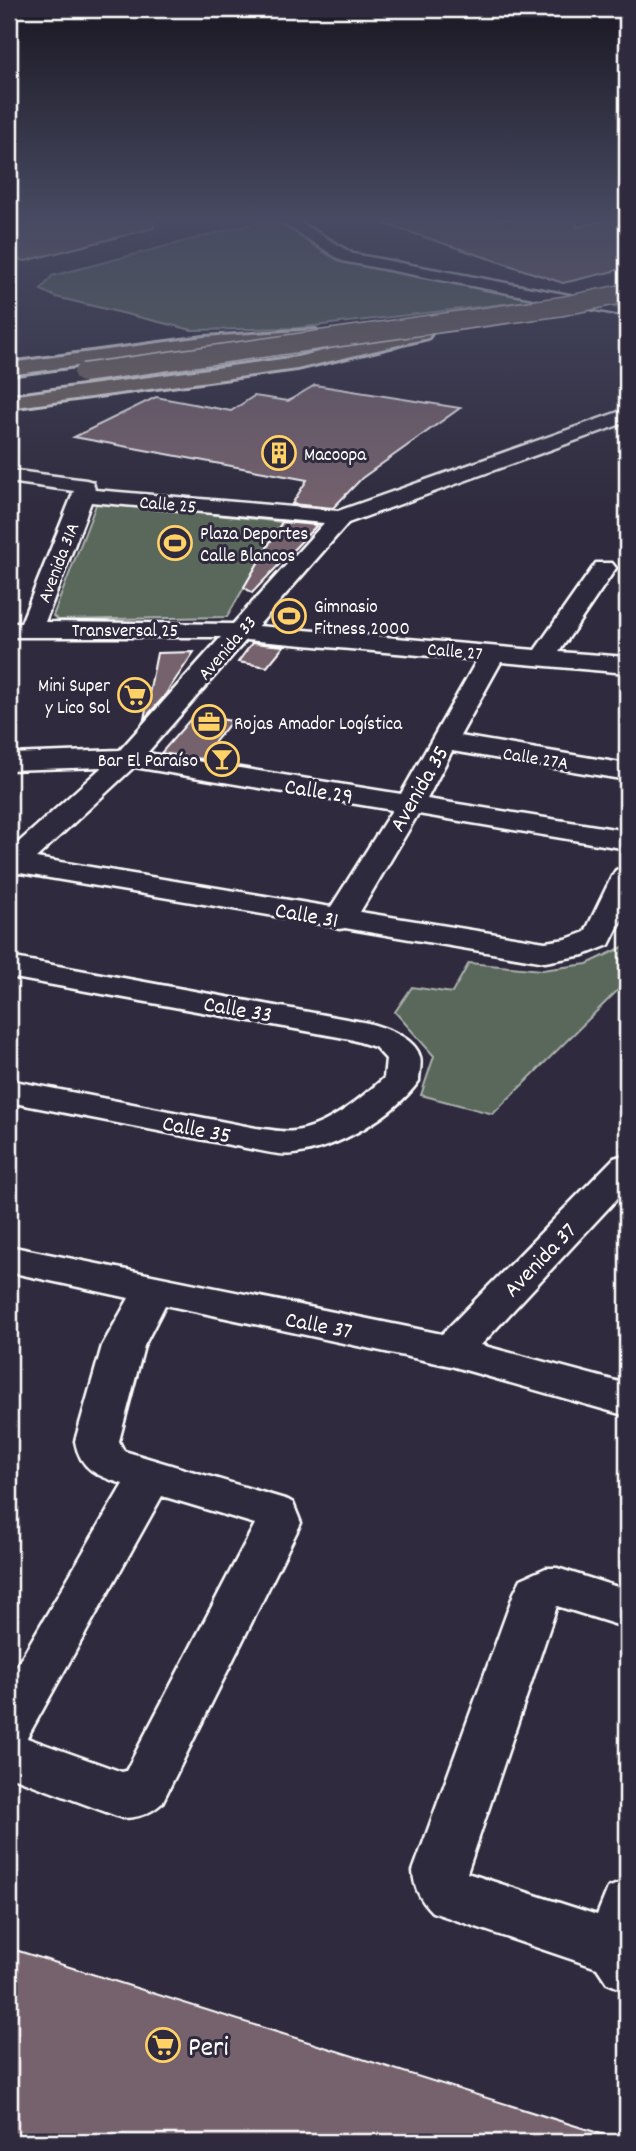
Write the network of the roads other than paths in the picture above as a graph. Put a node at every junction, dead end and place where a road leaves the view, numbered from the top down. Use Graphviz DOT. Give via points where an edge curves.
graph roads {
  1 [pos="500,319"];
  2 [pos="524,319"];
  3 [pos="417,332"];
  4 [pos="9,371"];
  5 [pos="93,380"];
  6 [pos="9,384"];
  7 [pos="9,393"];
  8 [pos="9,405"];
  9 [pos="624,418"];
  10 [pos="9,476"];
  11 [pos="83,495"];
  12 [pos="340,518"];
  13 [pos="604,568"];
  14 [pos="20,630"];
  15 [pos="240,631"];
  16 [pos="493,653"];
  17 [pos="542,658"];
  18 [pos="627,665"];
  19 [pos="445,742"];
  20 [pos="128,758"];
  21 [pos="9,762"];
  22 [pos="627,772"];
  23 [pos="409,805"];
  24 [pos="627,840"];
  25 [pos="11,865"];
  26 [pos="627,876"];
  27 [pos="339,920"];
  28 [pos="9,967"];
  29 [pos="9,1091"];
  30 [pos="377,1103"];
  31 [pos="627,1166"];
  32 [pos="9,1259"];
  33 [pos="153,1290"];
  34 [pos="451,1351"];
  35 [pos="627,1400"];
  36 [pos="151,1476"];
  37 [pos="627,1609"];
  38 [pos="9,1724"];
  39 [pos="9,1754"];
  40 [pos="624,1939"];
  1 -- 3 [label="street"];
  2 -- 5 [label="highway"];
  3 -- 4 [label="highway" via="246,339"];
  3 -- 5 [label="highway" via="324,358"];
  5 -- 6 [label="highway"];
  5 -- 7 [label="highway"];
  5 -- 8 [label="highway"];
  9 -- 12 [label="street, Avenida 33"];
  10 -- 11 [label="street, Calle 25" via="86,486"];
  11 -- 12 [label="street, Calle 25"];
  11 -- 14 [label="street, Avenida 31A"];
  12 -- 15 [label="street, Avenida 33"];
  13 -- 17 [label="street"];
  14 -- 15 [label="street, Transversal 25"];
  15 -- 16 [label="street, Calle 27"];
  15 -- 20 [label="street, Avenida 33"];
  16 -- 17 [label="street, Calle 27"];
  16 -- 19 [label="street, Avenida 35"];
  17 -- 18 [label="street, Calle 27"];
  19 -- 22 [label="street, Calle 27A"];
  19 -- 23 [label="street, Avenida 35"];
  20 -- 21 [label="street, Calle 29"];
  20 -- 23 [label="street, Calle 29"];
  20 -- 25 [label="street, Avenida 33"];
  23 -- 24 [label="street, Calle 29"];
  23 -- 27 [label="street, Avenida 35"];
  25 -- 27 [label="street, Calle 31"];
  26 -- 27 [label="street, Calle 31" via="598,937 573,948 545,952"];
  28 -- 30 [label="street, Calle 33" via="356,1030 387,1040 403,1057 401,1081"];
  29 -- 30 [label="street, Calle 35" via="293,1143 328,1134"];
  31 -- 34 [label="street, Avenida 37"];
  32 -- 33 [label="street, Calle 37"];
  33 -- 34 [label="street, Calle 37"];
  33 -- 36 [label="street" via="123,1346 97,1441 99,1453 109,1462"];
  34 -- 35 [label="street, Calle 37"];
  36 -- 38 [label="street"];
  36 -- 39 [label="street" via="272,1512 278,1523 144,1787 135,1795 122,1795"];
  37 -- 40 [label="street" via="557,1587 538,1592 440,1871 441,1884 451,1894"];
}
